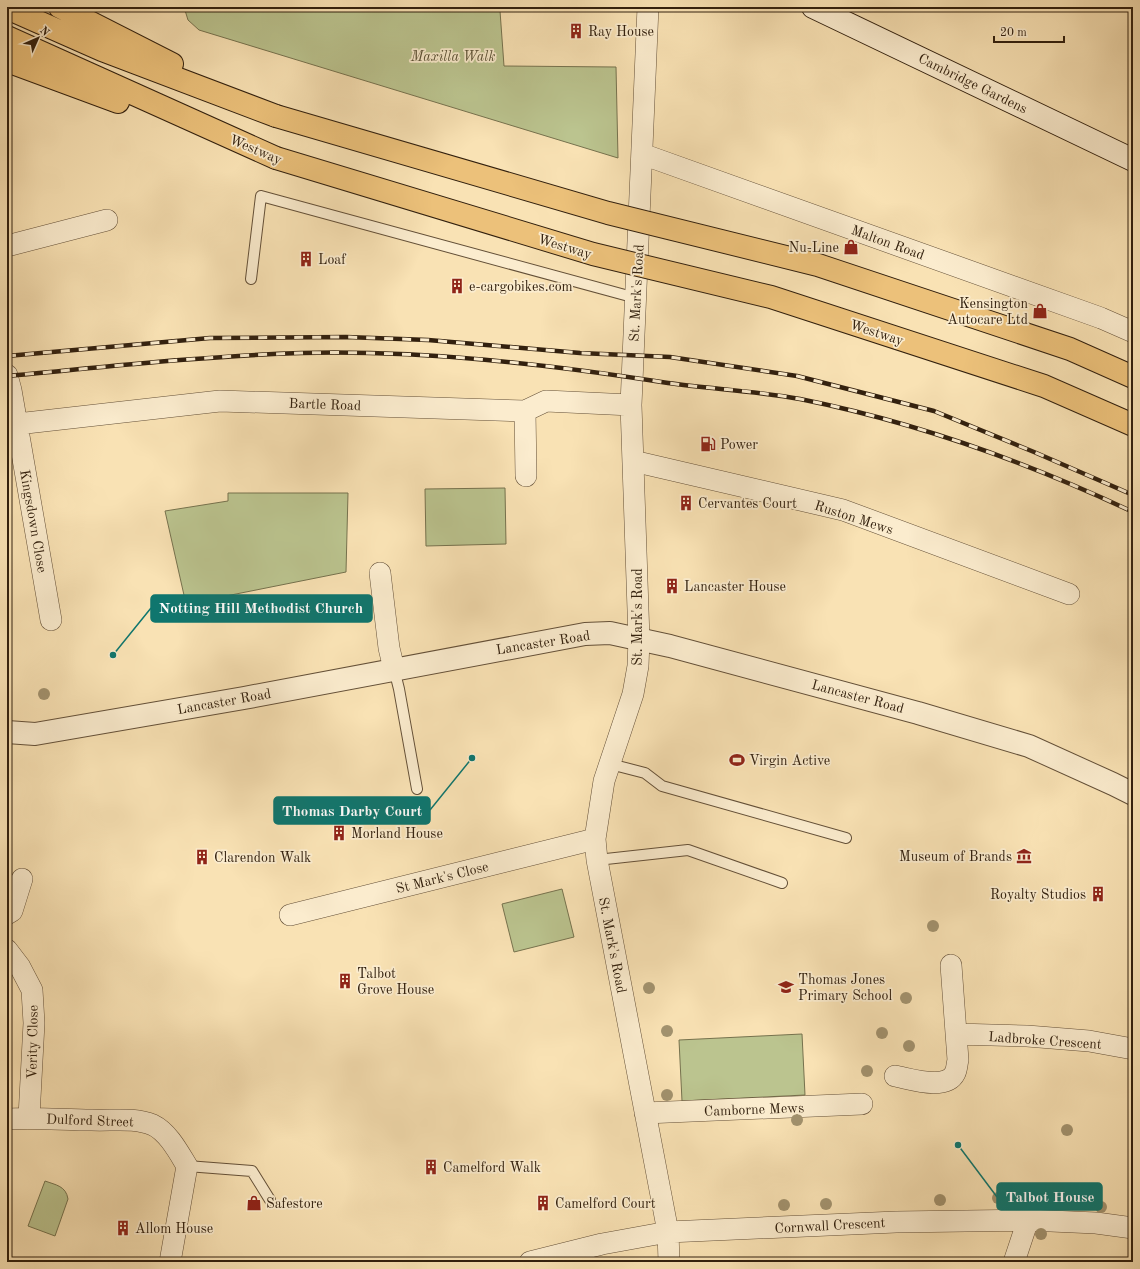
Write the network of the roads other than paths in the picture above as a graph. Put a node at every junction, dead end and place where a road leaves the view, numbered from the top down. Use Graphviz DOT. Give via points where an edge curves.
graph roads {
  1 [pos="60,7"];
  2 [pos="648,7"];
  3 [pos="813,7"];
  4 [pos="7,8"];
  5 [pos="7,37"];
  6 [pos="7,62"];
  7 [pos="276,116"];
  8 [pos="642,154"];
  9 [pos="276,158"];
  10 [pos="1133,160"];
  11 [pos="107,220"];
  12 [pos="7,246"];
  13 [pos="251,279"];
  14 [pos="636,298"];
  15 [pos="1133,332"];
  16 [pos="7,375"];
  17 [pos="1133,377"];
  18 [pos="631,405"];
  19 [pos="525,411"];
  20 [pos="17,424"];
  21 [pos="1133,425"];
  22 [pos="633,461"];
  23 [pos="526,476"];
  24 [pos="380,573"];
  25 [pos="1069,594"];
  26 [pos="51,620"];
  27 [pos="640,639"];
  28 [pos="394,669"];
  29 [pos="7,732"];
  30 [pos="610,764"];
  31 [pos="417,789"];
  32 [pos="1133,794"];
  33 [pos="846,838"];
  34 [pos="595,839"];
  35 [pos="598,860"];
  36 [pos="22,879"];
  37 [pos="782,883"];
  38 [pos="7,914"];
  39 [pos="290,915"];
  40 [pos="7,950"];
  41 [pos="950,965"];
  42 [pos="956,1034"];
  43 [pos="1133,1049"];
  44 [pos="895,1076"];
  45 [pos="862,1104"];
  46 [pos="645,1113"];
  47 [pos="29,1117"];
  48 [pos="7,1119"];
  49 [pos="187,1166"];
  50 [pos="270,1200"];
  51 [pos="1028,1220"];
  52 [pos="1133,1228"];
  53 [pos="668,1232"];
  54 [pos="170,1262"];
  55 [pos="530,1262"];
  56 [pos="668,1262"];
  57 [pos="1014,1262"];
  1 -- 7 [label="highway"];
  2 -- 8 [label="street, St. Mark's Road"];
  3 -- 10 [label="street, Cambridge Gardens"];
  4 -- 7 [label="highway" via="102,50"];
  5 -- 9 [label="highway, Westway"];
  6 -- 9 [label="highway"];
  7 -- 17 [label="highway, bridge" via="608,213 818,265 1070,349"];
  8 -- 14 [label="street, St. Mark's Road"];
  8 -- 15 [label="street, Malton Road" via="1101,318"];
  9 -- 21 [label="highway, Westway, bridge" via="593,254 771,297 1044,386"];
  11 -- 12 [label="street"];
  13 -- 14 [label="lane" via="261,196"];
  14 -- 18 [label="street, St. Mark's Road"];
  16 -- 20 [label="street, Kingsdown Close"];
  18 -- 19 [label="street, Bartle Road" via="546,401"];
  18 -- 22 [label="street, St. Mark's Road"];
  19 -- 20 [label="street, Bartle Road" via="220,401"];
  19 -- 23 [label="street"];
  20 -- 26 [label="street, Kingsdown Close"];
  22 -- 25 [label="street, Ruston Mews" via="843,510"];
  22 -- 27 [label="street, St. Mark's Road"];
  24 -- 28 [label="street"];
  27 -- 28 [label="street, Lancaster Road" via="610,633 585,634"];
  27 -- 30 [label="street, St. Mark's Road" via="633,694"];
  27 -- 32 [label="street, Lancaster Road" via="918,712 1029,746"];
  28 -- 29 [label="street, Lancaster Road" via="35,734"];
  28 -- 31 [label="lane"];
  30 -- 33 [label="lane" via="645,773 662,786"];
  30 -- 34 [label="street, St. Mark's Road" via="604,781"];
  34 -- 35 [label="street, St. Mark's Road"];
  34 -- 39 [label="street, St Mark's Close"];
  35 -- 37 [label="lane" via="688,850"];
  35 -- 46 [label="street, St. Mark's Road"];
  36 -- 38 [label="street" via="12,911"];
  40 -- 47 [label="street, Verity Close" via="20,967 32,990 34,1023"];
  41 -- 42 [label="street"];
  42 -- 43 [label="street, Ladbroke Crescent" via="1089,1041"];
  42 -- 44 [label="street" via="956,1072 946,1081 936,1083"];
  45 -- 46 [label="street, Camborne Mews"];
  46 -- 53 [label="street, St. Mark's Road"];
  47 -- 48 [label="street, Dulford Street"];
  47 -- 49 [label="street, Dulford Street" via="134,1120 153,1125 170,1139"];
  49 -- 50 [label="lane" via="252,1171"];
  49 -- 54 [label="street"];
  51 -- 52 [label="street, Cornwall Crescent" via="1096,1223"];
  51 -- 53 [label="street, Cornwall Crescent" via="896,1222"];
  51 -- 57 [label="street"];
  53 -- 55 [label="street, Cornwall Crescent" via="602,1244"];
  53 -- 56 [label="street, St. Mark's Road"];
}
